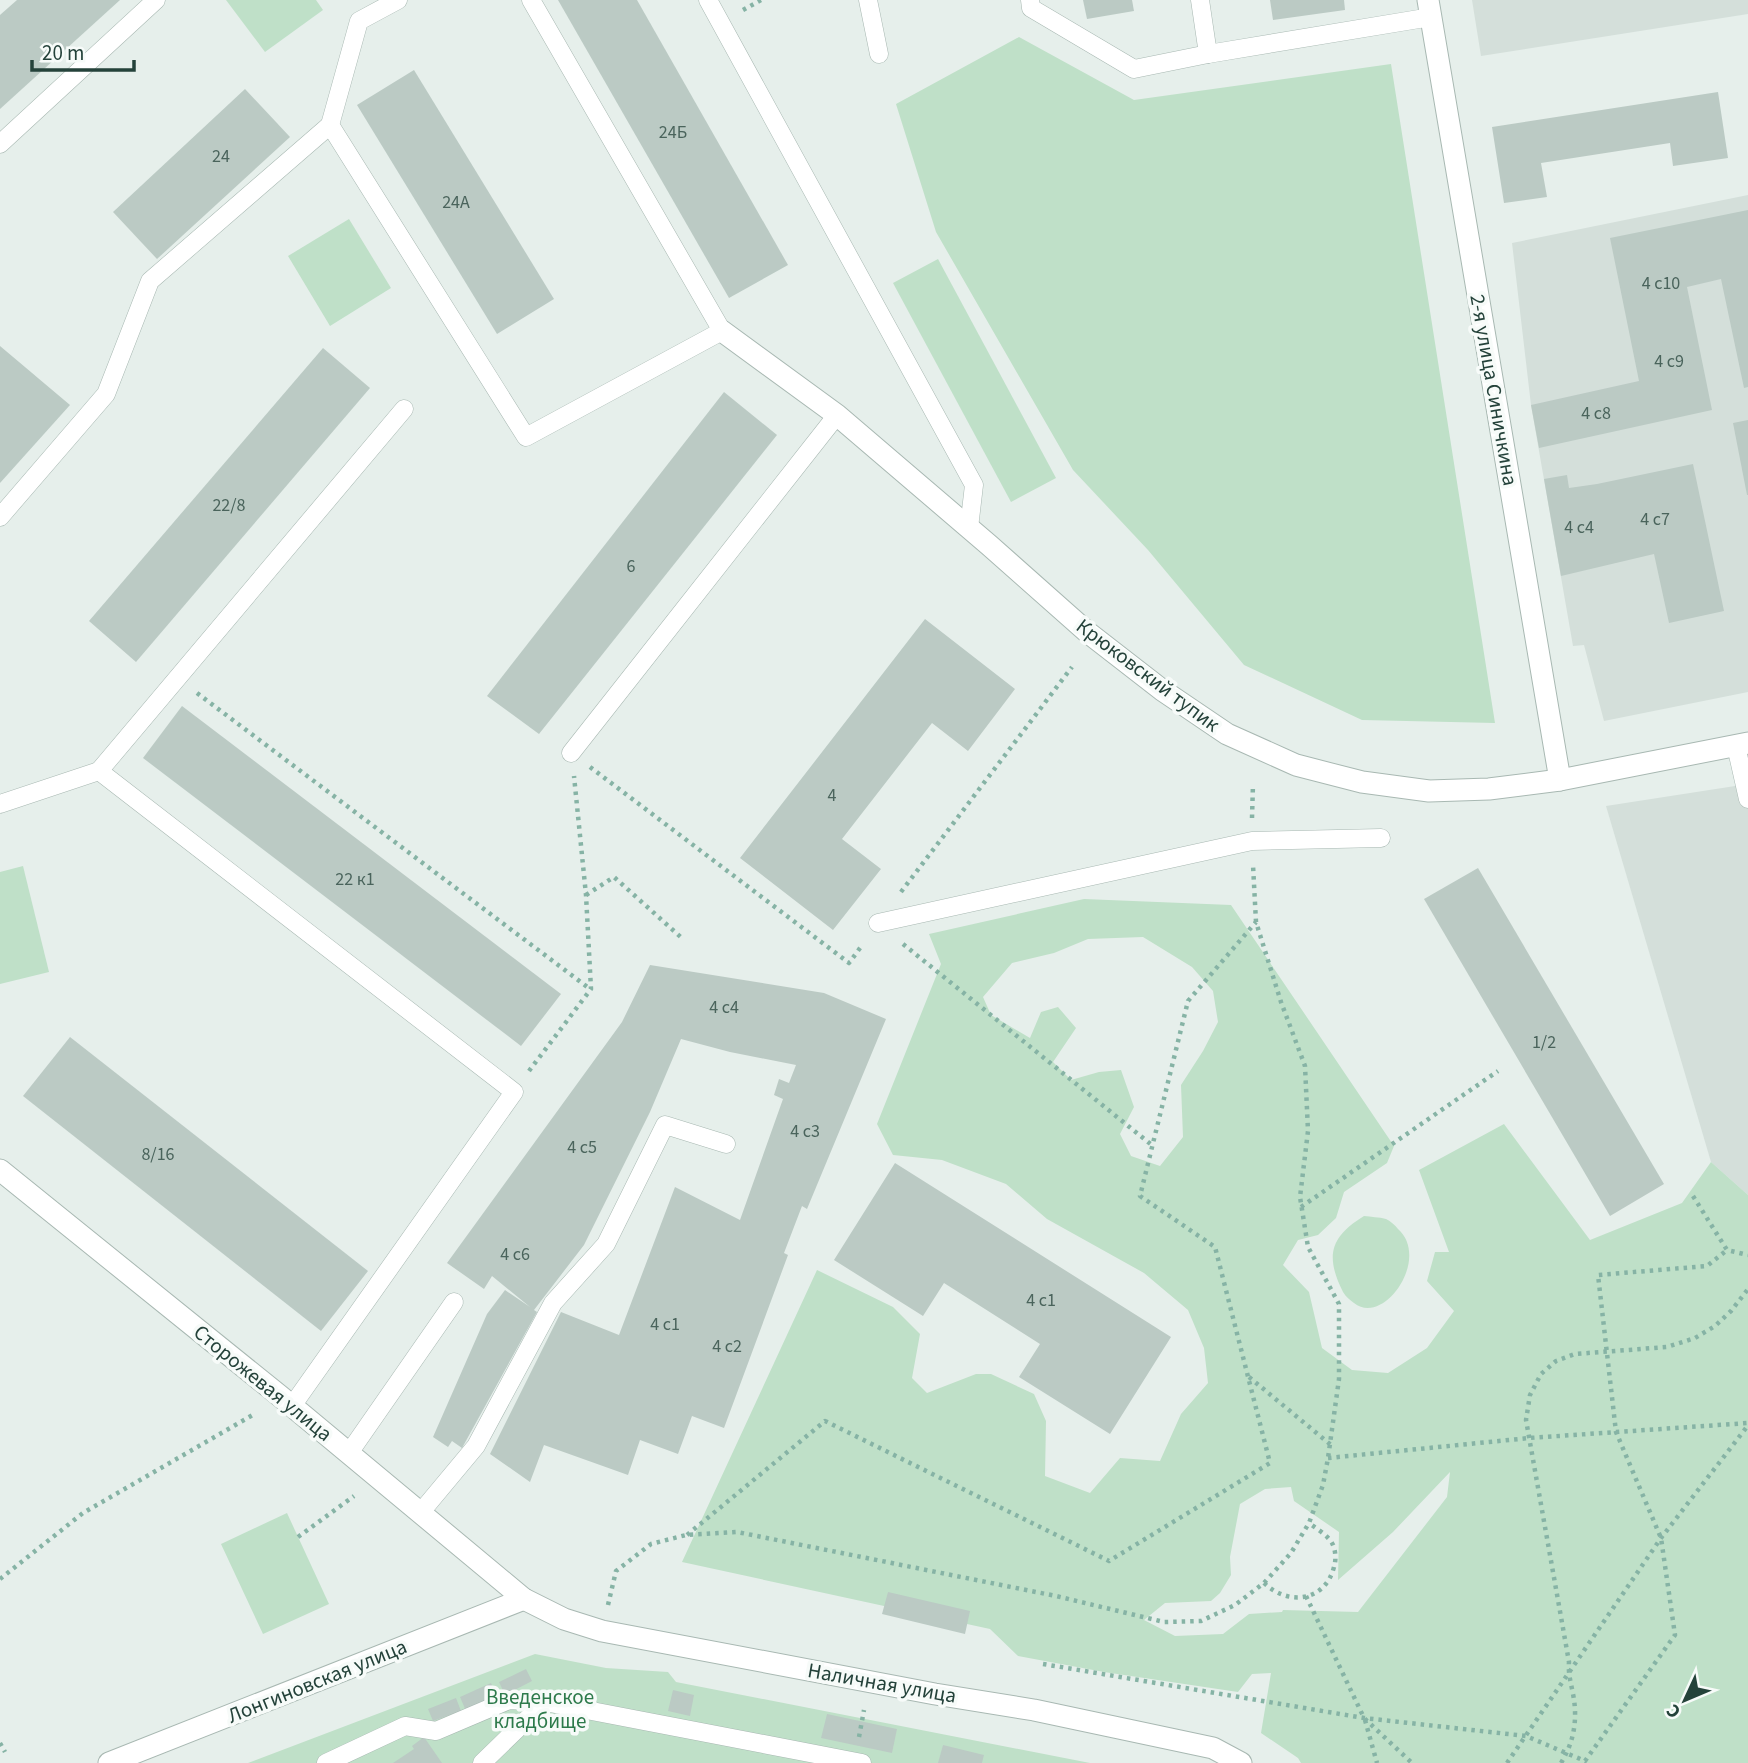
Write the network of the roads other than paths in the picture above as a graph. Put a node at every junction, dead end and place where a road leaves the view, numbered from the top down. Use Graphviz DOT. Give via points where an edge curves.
graph roads {
  1 [pos="156,0"];
  2 [pos="398,0"];
  3 [pos="530,0"];
  4 [pos="708,0"];
  5 [pos="868,0"];
  6 [pos="1030,0"];
  7 [pos="1200,0"];
  8 [pos="1429,9"];
  9 [pos="879,54"];
  10 [pos="1208,54"];
  11 [pos="330,125"];
  12 [pos="0,144"];
  13 [pos="722,331"];
  14 [pos="404,409"];
  15 [pos="837,415"];
  16 [pos="0,517"];
  17 [pos="969,528"];
  18 [pos="1742,744"];
  19 [pos="572,753"];
  20 [pos="99,771"];
  21 [pos="1560,780"];
  22 [pos="1748,799"];
  23 [pos="0,804"];
  24 [pos="1381,838"];
  25 [pos="878,923"];
  26 [pos="726,1144"];
  27 [pos="0,1170"];
  28 [pos="454,1302"];
  29 [pos="292,1406"];
  30 [pos="349,1453"];
  31 [pos="421,1512"];
  32 [pos="524,1599"];
  33 [pos="545,1702"];
  34 [pos="109,1763"];
  35 [pos="326,1763"];
  36 [pos="482,1763"];
  37 [pos="862,1763"];
  38 [pos="1241,1763"];
  1 -- 12 [label="lane"];
  2 -- 11 [label="lane" via="359,21"];
  3 -- 13 [label="lane"];
  4 -- 17 [label="lane" via="974,485"];
  5 -- 9 [label="lane"];
  6 -- 10 [label="lane" via="1031,8 1134,69"];
  7 -- 10 [label="lane"];
  8 -- 10 [label="lane"];
  8 -- 21 [label="street, 2-я улица Синичкина"];
  11 -- 13 [label="lane" via="526,437"];
  11 -- 16 [label="lane" via="150,281 106,394"];
  13 -- 15 [label="street, Крюковский тупик"];
  14 -- 20 [label="lane"];
  15 -- 17 [label="street, Крюковский тупик"];
  15 -- 19 [label="lane"];
  17 -- 21 [label="street, Крюковский тупик" via="1161,690 1227,734 1296,765 1362,782 1429,791"];
  18 -- 21 [label="street, Крюковский тупик"];
  18 -- 22 [label="lane"];
  20 -- 23 [label="lane"];
  20 -- 29 [label="lane" via="514,1092"];
  24 -- 25 [label="lane" via="1252,841"];
  26 -- 31 [label="lane" via="666,1125 606,1244 553,1303 476,1446"];
  27 -- 29 [label="street, Сторожевая улица"];
  28 -- 30 [label="lane"];
  29 -- 30 [label="street, Сторожевая улица"];
  30 -- 31 [label="street, Сторожевая улица"];
  31 -- 32 [label="street, Сторожевая улица"];
  32 -- 34 [label="street, Лонгиновская улица"];
  32 -- 38 [label="street, Наличная улица" via="602,1631 1034,1710 1213,1748"];
  33 -- 35 [label="lane" via="509,1700 436,1731 405,1726"];
  33 -- 36 [label="lane"];
  33 -- 37 [label="lane"];
}
